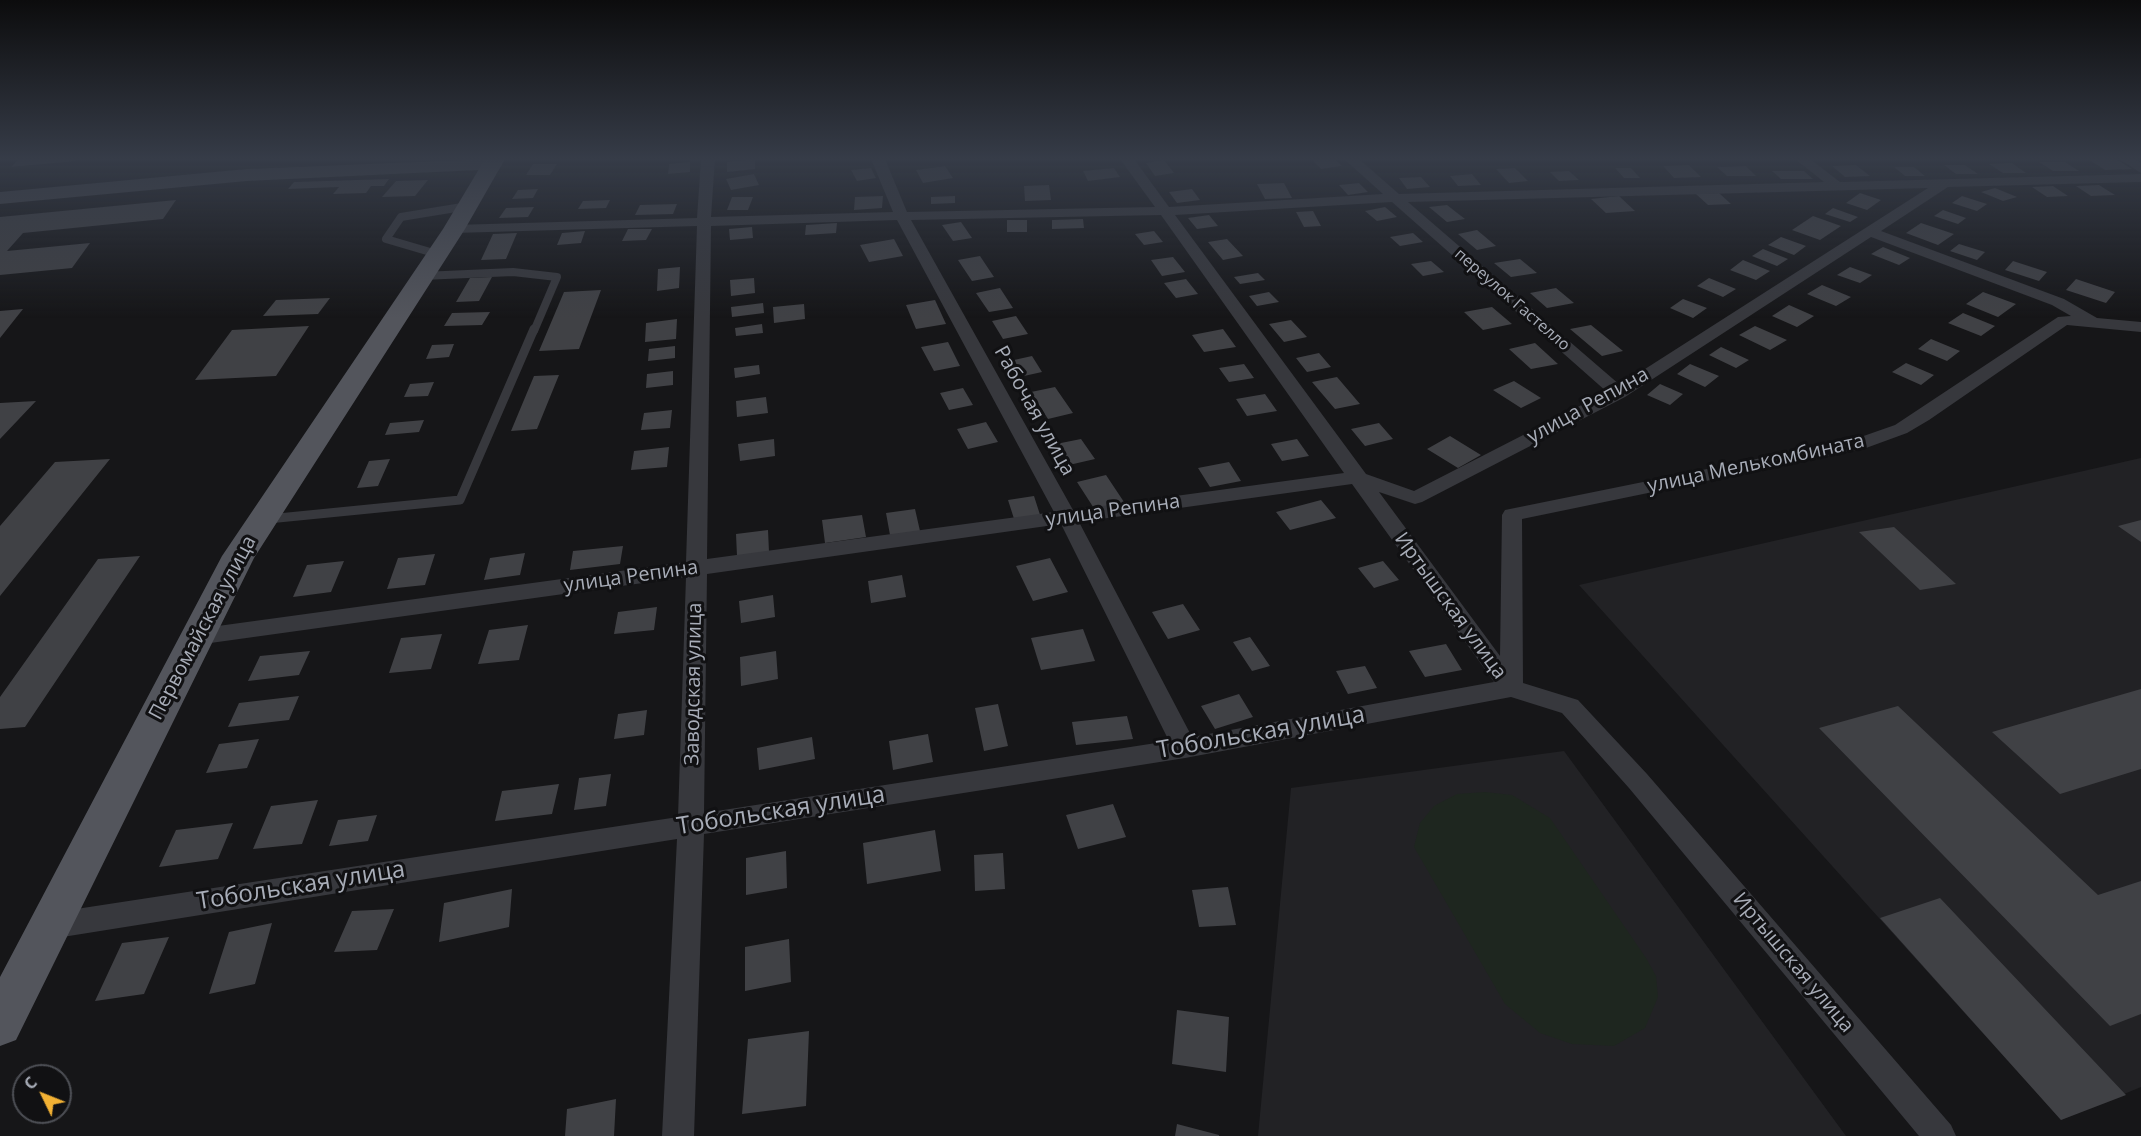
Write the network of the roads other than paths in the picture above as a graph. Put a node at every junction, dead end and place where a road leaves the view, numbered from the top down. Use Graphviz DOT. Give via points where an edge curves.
graph roads {
  1 [pos="463,212"];
  2 [pos="705,212"];
  3 [pos="900,212"];
  4 [pos="1113,212"];
  5 [pos="1168,212"];
  6 [pos="1409,212"];
  7 [pos="1898,212"];
  8 [pos="902,216"];
  9 [pos="704,221"];
  10 [pos="1868,231"];
  11 [pos="445,241"];
  12 [pos="2095,323"];
  13 [pos="2141,327"];
  14 [pos="1619,393"];
  15 [pos="1356,477"];
  16 [pos="1067,517"];
  17 [pos="262,520"];
  18 [pos="696,568"];
  19 [pos="196,637"];
  20 [pos="1511,688"];
  21 [pos="1185,748"];
  22 [pos="691,825"];
  23 [pos="50,926"];
  24 [pos="0,1024"];
  25 [pos="678,1136"];
  26 [pos="1940,1136"];
  1 -- 11 [label="main road, Первомайская улица"];
  2 -- 9 [label="street, Заводская улица"];
  3 -- 8 [label="street, Рабочая улица"];
  4 -- 8 [label="street"];
  5 -- 15 [label="street, Иртышская улица"];
  6 -- 14 [label="street, переулок Гастелло"];
  7 -- 10 [label="street, улица Репина"];
  8 -- 9 [label="street"];
  8 -- 16 [label="street, Рабочая улица"];
  9 -- 11 [label="street"];
  9 -- 18 [label="street, Заводская улица"];
  10 -- 12 [label="street" via="2058,302"];
  10 -- 14 [label="street, улица Репина"];
  11 -- 11 [label="lane" via="401,217 386,240"];
  11 -- 17 [label="main road, Первомайская улица"];
  11 -- 17 [label="lane" via="513,272 557,277 460,500"];
  12 -- 13 [label="street, улица Мелькомбината"];
  12 -- 20 [label="street, улица Мелькомбината" via="2064,320 1923,416 1860,444 1512,515"];
  14 -- 15 [label="street, улица Репина" via="1415,498"];
  15 -- 16 [label="street, улица Репина"];
  15 -- 20 [label="street, Иртышская улица"];
  16 -- 18 [label="street, улица Репина"];
  16 -- 21 [label="street, Рабочая улица"];
  17 -- 19 [label="main road, Первомайская улица" via="238,556"];
  18 -- 19 [label="street, улица Репина"];
  18 -- 22 [label="street, Заводская улица"];
  19 -- 23 [label="main road, Первомайская улица"];
  20 -- 21 [label="street, Тобольская улица"];
  20 -- 26 [label="street, Иртышская улица" via="1570,706"];
  21 -- 22 [label="street, Тобольская улица"];
  22 -- 23 [label="street, Тобольская улица"];
  22 -- 25 [label="street, Заводская улица"];
  23 -- 24 [label="main road, Первомайская улица"];
}
